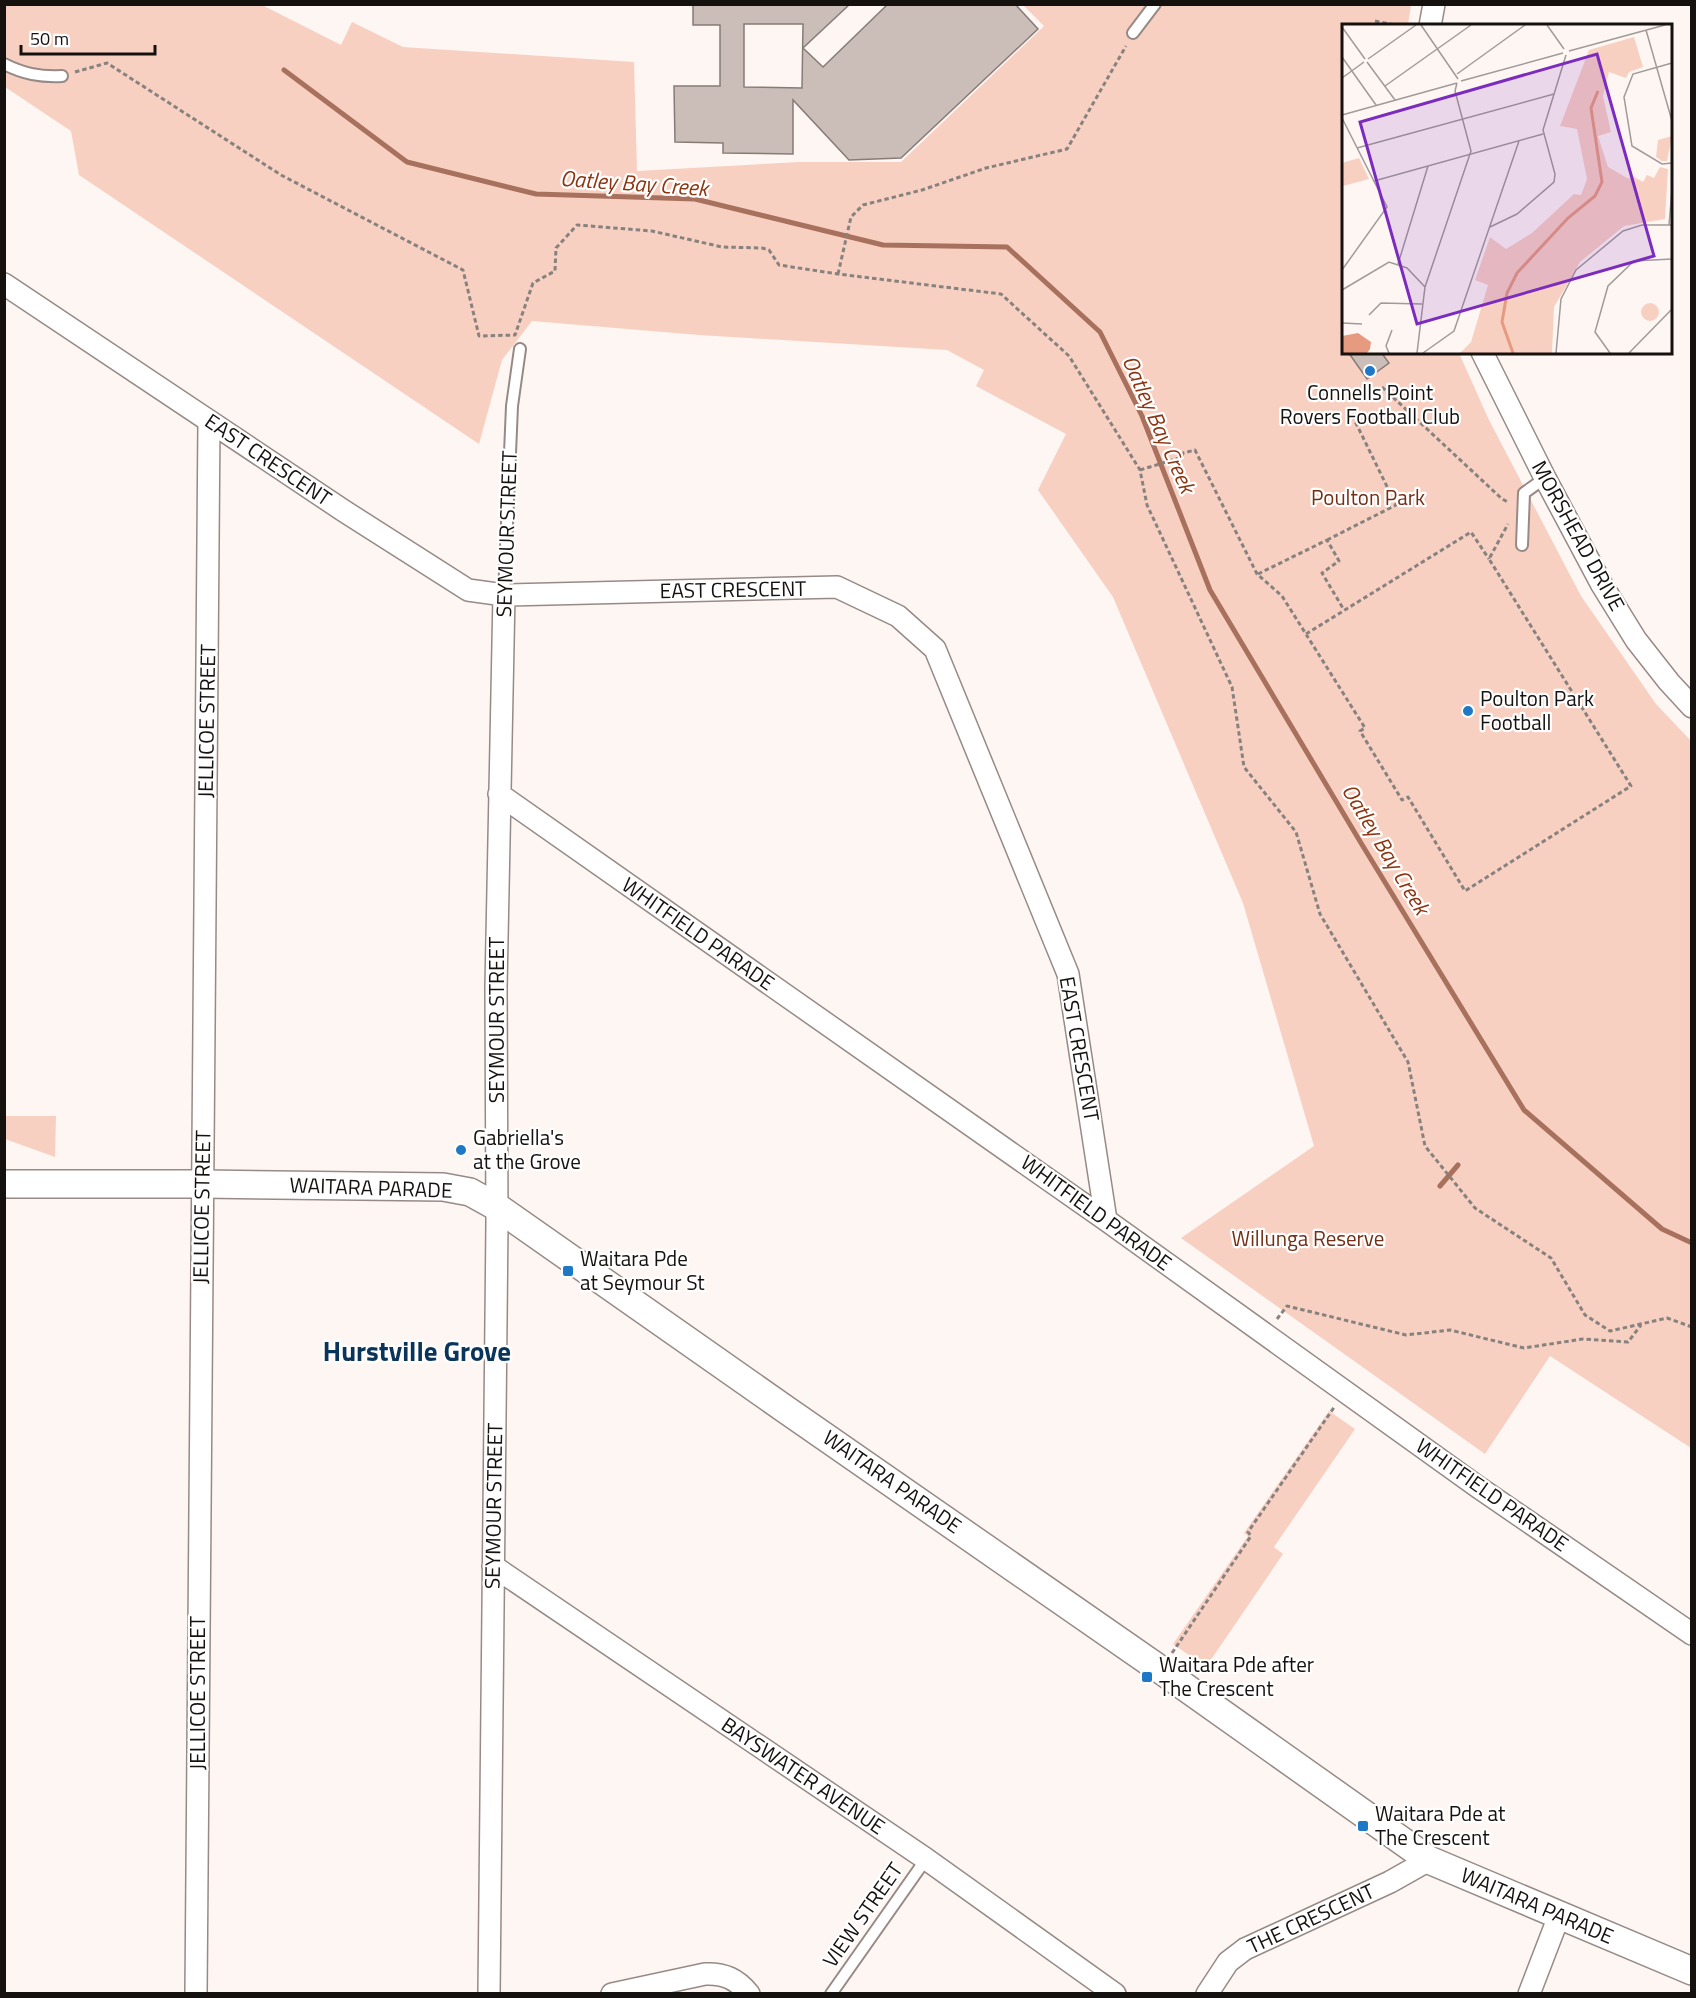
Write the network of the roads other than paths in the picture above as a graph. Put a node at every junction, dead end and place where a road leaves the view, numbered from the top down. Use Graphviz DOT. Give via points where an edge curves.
graph roads {
  1 [pos="1155,4"];
  2 [pos="1434,4"];
  3 [pos="1430,24"];
  4 [pos="1133,33"];
  5 [pos="4,64"];
  6 [pos="62,76"];
  7 [pos="4,284"];
  8 [pos="520,349"];
  9 [pos="1483,354"];
  10 [pos="209,421"];
  11 [pos="1545,478"];
  12 [pos="1522,545"];
  13 [pos="504,595"];
  14 [pos="1692,707"];
  15 [pos="499,794"];
  16 [pos="4,1166"];
  17 [pos="4,1184"];
  18 [pos="41,1184"];
  19 [pos="202,1184"];
  20 [pos="497,1207"];
  21 [pos="1106,1220"];
  22 [pos="493,1566"];
  23 [pos="1692,1634"];
  24 [pos="926,1859"];
  25 [pos="1429,1860"];
  26 [pos="1559,1916"];
  27 [pos="1692,1971"];
  28 [pos="1112,1992"];
  29 [pos="196,1994"];
  30 [pos="489,1994"];
  31 [pos="612,1994"];
  32 [pos="749,1994"];
  33 [pos="831,1994"];
  34 [pos="1207,1994"];
  35 [pos="1529,1994"];
  1 -- 4 [label="lane"];
  2 -- 3 [label="street"];
  5 -- 6 [label="lane" via="20,72"];
  7 -- 10 [label="street, EAST CRESCENT"];
  8 -- 13 [label="lane, SEYMOUR STREET" via="512,406"];
  9 -- 11 [label="street, MORSHEAD DRIVE"];
  10 -- 13 [label="street, EAST CRESCENT" via="468,590"];
  10 -- 19 [label="street, JELLICOE STREET"];
  11 -- 12 [label="lane" via="1524,493"];
  11 -- 14 [label="street, MORSHEAD DRIVE" via="1636,640"];
  13 -- 15 [label="street, SEYMOUR STREET"];
  13 -- 21 [label="street, EAST CRESCENT" via="837,587 897,616 934,649 1068,974"];
  15 -- 20 [label="street, SEYMOUR STREET"];
  15 -- 21 [label="street, WHITFIELD PARADE"];
  16 -- 18 [label="street, WAITARA PARADE"];
  17 -- 18 [label="street, WAITARA PARADE"];
  18 -- 19 [label="street, WAITARA PARADE"];
  19 -- 20 [label="street, WAITARA PARADE" via="443,1187 470,1192"];
  19 -- 29 [label="street, JELLICOE STREET"];
  20 -- 22 [label="street, SEYMOUR STREET"];
  20 -- 25 [label="street, WAITARA PARADE"];
  21 -- 23 [label="street, WHITFIELD PARADE"];
  22 -- 24 [label="street, BAYSWATER AVENUE"];
  22 -- 30 [label="street, SEYMOUR STREET"];
  24 -- 28 [label="street, BAYSWATER AVENUE"];
  24 -- 33 [label="lane, VIEW STREET"];
  25 -- 26 [label="street, WAITARA PARADE"];
  25 -- 34 [label="street, THE CRESCENT" via="1390,1882 1245,1948 1228,1962"];
  26 -- 27 [label="street, WAITARA PARADE"];
  26 -- 35 [label="street"];
  31 -- 32 [label="street" via="714,1973 735,1979"];
}
